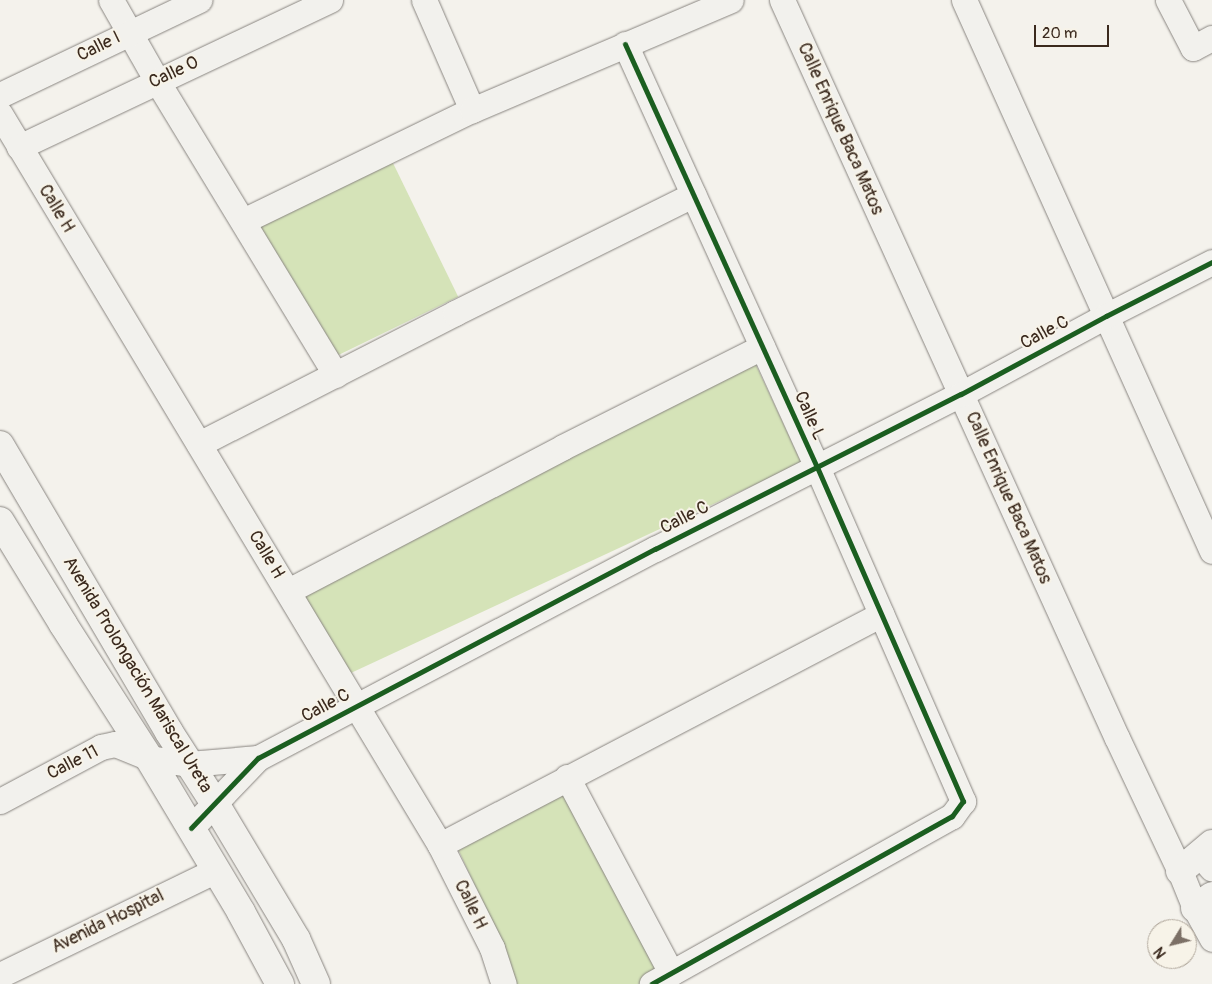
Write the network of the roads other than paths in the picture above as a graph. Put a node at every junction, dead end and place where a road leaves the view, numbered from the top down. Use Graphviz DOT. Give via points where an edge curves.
graph roads {
  1 [pos="111,0"];
  2 [pos="199,0"];
  3 [pos="330,0"];
  4 [pos="424,0"];
  5 [pos="732,0"];
  6 [pos="782,0"];
  7 [pos="964,0"];
  8 [pos="1168,0"];
  9 [pos="130,32"];
  10 [pos="1212,38"];
  11 [pos="625,44"];
  12 [pos="157,81"];
  13 [pos="0,95"];
  14 [pos="472,110"];
  15 [pos="10,132"];
  16 [pos="693,195"];
  17 [pos="243,222"];
  18 [pos="1212,262"];
  19 [pos="1106,316"];
  20 [pos="762,347"];
  21 [pos="336,375"];
  22 [pos="961,394"];
  23 [pos="199,444"];
  24 [pos="0,446"];
  25 [pos="817,467"];
  26 [pos="0,521"];
  27 [pos="1212,552"];
  28 [pos="288,591"];
  29 [pos="881,614"];
  30 [pos="357,706"];
  31 [pos="149,758"];
  32 [pos="258,758"];
  33 [pos="189,764"];
  34 [pos="567,777"];
  35 [pos="0,801"];
  36 [pos="214,802"];
  37 [pos="191,828"];
  38 [pos="440,844"];
  39 [pos="1201,860"];
  40 [pos="216,870"];
  41 [pos="1204,902"];
  42 [pos="1212,939"];
  43 [pos="0,975"];
  44 [pos="662,979"];
  45 [pos="280,984"];
  46 [pos="316,984"];
  47 [pos="504,984"];
  1 -- 9 [label="street"];
  2 -- 9 [label="street, Calle I"];
  3 -- 12 [label="street, Calle O"];
  4 -- 14 [label="street"];
  5 -- 11 [label="street"];
  6 -- 22 [label="street, Calle Enrique Baca Matos"];
  7 -- 19 [label="street"];
  8 -- 10 [label="street" via="1193,48"];
  9 -- 12 [label="street"];
  9 -- 13 [label="street, Calle I"];
  11 -- 14 [label="street"];
  11 -- 16 [label="street, Calle L"];
  12 -- 15 [label="street, Calle O"];
  12 -- 17 [label="street"];
  14 -- 17 [label="street"];
  15 -- 23 [label="street, Calle H"];
  16 -- 20 [label="street, Calle L"];
  16 -- 21 [label="street"];
  17 -- 21 [label="street"];
  18 -- 19 [label="street, Calle C"];
  19 -- 22 [label="street, Calle C"];
  19 -- 27 [label="street"];
  20 -- 25 [label="street, Calle L"];
  20 -- 28 [label="street"];
  21 -- 23 [label="street"];
  22 -- 25 [label="street, Calle C"];
  22 -- 39 [label="street, Calle Enrique Baca Matos" via="1116,738"];
  23 -- 28 [label="street, Calle H"];
  24 -- 33 [label="street, Avenida Prolongación Mariscal Ureta"];
  25 -- 29 [label="street, Calle L"];
  25 -- 30 [label="street, Calle C"];
  26 -- 31 [label="street, Avenida Prolongación Mariscal Ureta"];
  28 -- 30 [label="street, Calle H"];
  29 -- 34 [label="street"];
  29 -- 44 [label="street, Calle L" via="964,801 952,816"];
  30 -- 32 [label="street, Calle C"];
  30 -- 38 [label="street, Calle H"];
  31 -- 33 [label="street, Calle C"];
  31 -- 35 [label="street, Calle 11" via="115,744 101,747"];
  31 -- 37 [label="street, Avenida Prolongación Mariscal Ureta"];
  32 -- 33 [label="street, Calle C"];
  32 -- 36 [label="street, Calle C"];
  33 -- 36 [label="street, Avenida Prolongación Mariscal Ureta"];
  34 -- 38 [label="street"];
  34 -- 44 [label="street"];
  36 -- 37 [label="street, Calle C"];
  36 -- 46 [label="street, Avenida Prolongación Mariscal Ureta" via="296,939"];
  37 -- 40 [label="street, Avenida Prolongación Mariscal Ureta"];
  38 -- 47 [label="street, Calle H" via="492,948"];
  39 -- 41 [label="street, Calle Enrique Baca Matos"];
  40 -- 43 [label="street, Avenida Hospital"];
  40 -- 45 [label="street, Avenida Prolongación Mariscal Ureta"];
  41 -- 42 [label="street, Calle Enrique Baca Matos"];
}
